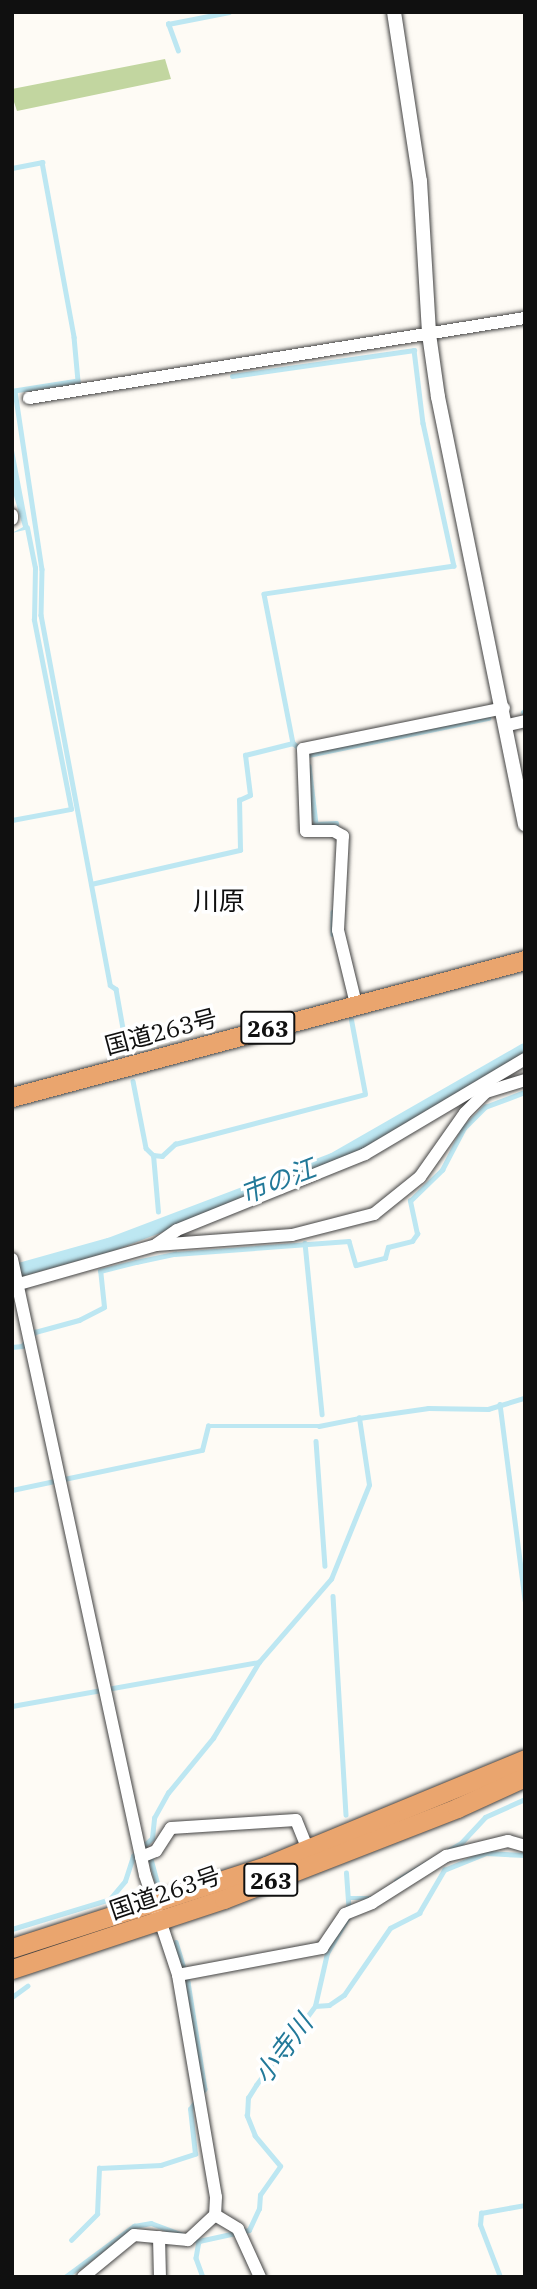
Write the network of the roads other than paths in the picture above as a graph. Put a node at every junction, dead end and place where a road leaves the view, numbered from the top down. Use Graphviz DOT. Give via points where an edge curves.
graph roads {
  1 [pos="394,12"];
  2 [pos="525,318"];
  3 [pos="429,334"];
  4 [pos="29,398"];
  5 [pos="504,708"];
  6 [pos="525,721"];
  7 [pos="508,725"];
  8 [pos="525,824"];
  9 [pos="525,960"];
  10 [pos="356,1004"];
  11 [pos="525,1059"];
  12 [pos="525,1080"];
  13 [pos="12,1097"];
  14 [pos="156,1245"];
  15 [pos="13,1263"];
  16 [pos="15,1285"];
  17 [pos="525,1759"];
  18 [pos="525,1777"];
  19 [pos="525,1846"];
  20 [pos="307,1849"];
  21 [pos="141,1857"];
  22 [pos="155,1901"];
  23 [pos="162,1920"];
  24 [pos="12,1948"];
  25 [pos="12,1969"];
  26 [pos="178,1975"];
  27 [pos="215,2215"];
  28 [pos="159,2237"];
  29 [pos="83,2277"];
  30 [pos="160,2277"];
  31 [pos="260,2277"];
  1 -- 3 [label="street" via="420,181"];
  2 -- 3 [label="street"];
  3 -- 4 [label="street"];
  3 -- 5 [label="street"];
  5 -- 7 [label="street"];
  5 -- 10 [label="street" via="303,754 306,831 339,833 338,930"];
  6 -- 7 [label="street"];
  7 -- 8 [label="street"];
  9 -- 10 [label="highway, 国道263号 / 263"];
  10 -- 13 [label="highway, 国道263号 / 263"];
  11 -- 14 [label="street" via="365,1154 177,1230"];
  12 -- 14 [label="street" via="486,1092 420,1177 374,1214 292,1235"];
  14 -- 16 [label="street"];
  15 -- 16 [label="street"];
  16 -- 21 [label="street"];
  17 -- 20 [label="highway, 国道263号 / 263"];
  18 -- 23 [label="highway, 国道263号 / 263" via="457,1808"];
  19 -- 26 [label="street" via="509,1841 446,1856 372,1903 349,1912 322,1948"];
  20 -- 21 [label="street" via="296,1820 171,1828 156,1852"];
  20 -- 22 [label="highway, 国道263号 / 263"];
  21 -- 22 [label="street"];
  22 -- 23 [label="street"];
  22 -- 24 [label="highway, 国道263号 / 263"];
  23 -- 25 [label="highway, 国道263号 / 263"];
  23 -- 26 [label="street"];
  26 -- 27 [label="street" via="216,2197"];
  27 -- 28 [label="street" via="192,2236"];
  27 -- 31 [label="street" via="240,2233"];
  28 -- 29 [label="street" via="134,2235"];
  28 -- 30 [label="street"];
}
